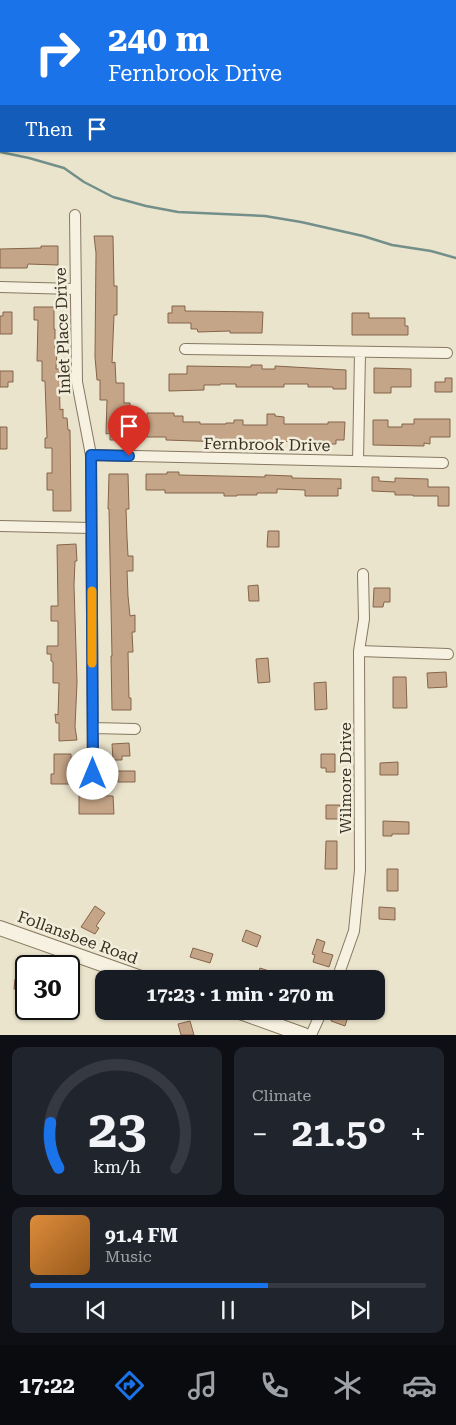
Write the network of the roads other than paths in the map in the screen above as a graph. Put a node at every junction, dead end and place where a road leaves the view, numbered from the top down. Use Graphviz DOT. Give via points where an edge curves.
graph roads {
  1 [pos="75,215"];
  2 [pos="0,287"];
  3 [pos="75,289"];
  4 [pos="185,348"];
  5 [pos="360,352"];
  6 [pos="447,353"];
  7 [pos="91,455"];
  8 [pos="358,461"];
  9 [pos="443,462"];
  10 [pos="0,526"];
  11 [pos="91,528"];
  12 [pos="362,574"];
  13 [pos="359,651"];
  14 [pos="448,654"];
  15 [pos="93,728"];
  16 [pos="135,729"];
  17 [pos="93,774"];
  18 [pos="0,928"];
  19 [pos="119,970"];
  20 [pos="340,970"];
  21 [pos="262,1020"];
  22 [pos="318,1020"];
  23 [pos="304,1035"];
  24 [pos="311,1035"];
  1 -- 3 [label="street, Inlet Place Drive"];
  2 -- 3 [label="street"];
  3 -- 7 [label="street, Inlet Place Drive" via="77,382"];
  4 -- 5 [label="street"];
  5 -- 6 [label="street"];
  5 -- 8 [label="street"];
  7 -- 8 [label="street, Fernbrook Drive"];
  7 -- 11 [label="street, Inlet Place Drive"];
  8 -- 9 [label="street, Fernbrook Drive"];
  10 -- 11 [label="street"];
  11 -- 15 [label="street, Inlet Place Drive"];
  12 -- 13 [label="street, Wilmore Drive" via="364,619"];
  13 -- 14 [label="street"];
  13 -- 20 [label="street, Wilmore Drive" via="360,870 354,931"];
  15 -- 16 [label="street"];
  15 -- 17 [label="street, Inlet Place Drive"];
  18 -- 19 [label="street, Follansbee Road"];
  21 -- 23 [label="street"];
  22 -- 24 [label="street"];
}
